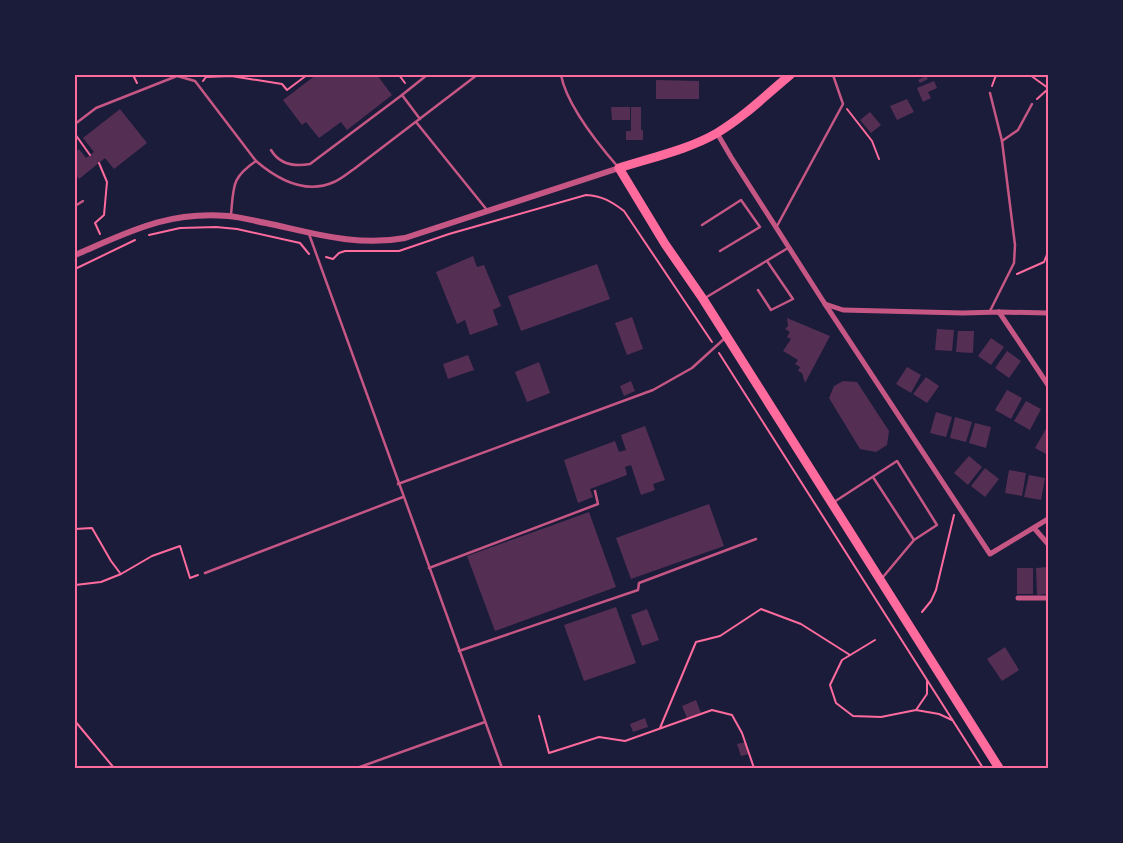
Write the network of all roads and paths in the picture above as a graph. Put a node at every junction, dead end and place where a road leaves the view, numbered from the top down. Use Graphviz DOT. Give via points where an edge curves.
graph roads {
  1 [pos="133,75"];
  2 [pos="307,75"];
  3 [pos="399,75"];
  4 [pos="427,75"];
  5 [pos="477,75"];
  6 [pos="561,75"];
  7 [pos="790,75"];
  8 [pos="833,75"];
  9 [pos="996,75"];
  10 [pos="1030,75"];
  11 [pos="136,83"];
  12 [pos="199,87"];
  13 [pos="410,88"];
  14 [pos="1048,88"];
  15 [pos="990,93"];
  16 [pos="402,95"];
  17 [pos="843,104"];
  18 [pos="1032,104"];
  19 [pos="420,119"];
  20 [pos="416,122"];
  21 [pos="75,124"];
  22 [pos="718,133"];
  23 [pos="75,134"];
  24 [pos="1002,141"];
  25 [pos="271,150"];
  26 [pos="90,155"];
  27 [pos="879,159"];
  28 [pos="256,160"];
  29 [pos="99,163"];
  30 [pos="619,168"];
  31 [pos="83,201"];
  32 [pos="75,206"];
  33 [pos="488,211"];
  34 [pos="230,216"];
  35 [pos="702,225"];
  36 [pos="776,226"];
  37 [pos="308,232"];
  38 [pos="104,243"];
  39 [pos="790,247"];
  40 [pos="720,251"];
  41 [pos="1048,252"];
  42 [pos="75,255"];
  43 [pos="317,256"];
  44 [pos="767,261"];
  45 [pos="75,269"];
  46 [pos="1006,279"];
  47 [pos="758,290"];
  48 [pos="703,299"];
  49 [pos="825,304"];
  50 [pos="989,312"];
  51 [pos="999,312"];
  52 [pos="1048,313"];
  53 [pos="727,336"];
  54 [pos="715,348"];
  55 [pos="1048,384"];
  56 [pos="874,477"];
  57 [pos="398,484"];
  58 [pos="595,491"];
  59 [pos="403,497"];
  60 [pos="832,502"];
  61 [pos="957,503"];
  62 [pos="1048,519"];
  63 [pos="1034,528"];
  64 [pos="75,529"];
  65 [pos="756,539"];
  66 [pos="914,540"];
  67 [pos="1048,544"];
  68 [pos="429,568"];
  69 [pos="205,573"];
  70 [pos="121,574"];
  71 [pos="881,580"];
  72 [pos="75,585"];
  73 [pos="1018,598"];
  74 [pos="1048,598"];
  75 [pos="922,612"];
  76 [pos="875,640"];
  77 [pos="459,651"];
  78 [pos="850,655"];
  79 [pos="927,679"];
  80 [pos="916,710"];
  81 [pos="539,716"];
  82 [pos="953,720"];
  83 [pos="75,721"];
  84 [pos="485,722"];
  85 [pos="660,728"];
  86 [pos="114,768"];
  87 [pos="357,768"];
  88 [pos="502,768"];
  89 [pos="754,768"];
  90 [pos="984,768"];
  91 [pos="999,768"];
  1 -- 11 [label="path"];
  2 -- 12 [label="path" via="287,90 282,84 231,76 206,77"];
  3 -- 13 [label="path"];
  4 -- 13 [label="lane"];
  5 -- 19 [label="lane"];
  6 -- 30 [label="lane" via="573,105 599,145"];
  7 -- 22 [label="highway"];
  8 -- 17 [label="lane"];
  9 -- 15 [label="path"];
  10 -- 14 [label="path"];
  12 -- 21 [label="lane" via="194,81 177,76 96,108"];
  12 -- 28 [label="lane"];
  13 -- 16 [label="lane"];
  14 -- 18 [label="path"];
  15 -- 24 [label="lane"];
  16 -- 19 [label="lane"];
  16 -- 25 [label="lane" via="310,164 282,162"];
  17 -- 27 [label="path" via="872,141"];
  17 -- 36 [label="lane"];
  18 -- 24 [label="lane" via="1018,130"];
  19 -- 20 [label="lane"];
  20 -- 28 [label="lane" via="334,182 316,186 297,185 283,181"];
  20 -- 33 [label="lane"];
  22 -- 30 [label="highway"];
  22 -- 36 [label="street"];
  23 -- 26 [label="path"];
  24 -- 46 [label="lane" via="1015,245 1014,263"];
  28 -- 34 [label="lane" via="235,181"];
  29 -- 38 [label="path" via="108,182 104,215 95,223"];
  30 -- 33 [label="street"];
  30 -- 48 [label="highway"];
  31 -- 32 [label="lane"];
  33 -- 37 [label="street" via="386,242 334,239"];
  34 -- 37 [label="street"];
  34 -- 38 [label="street" via="177,217"];
  35 -- 40 [label="lane" via="741,200 760,227"];
  36 -- 39 [label="street"];
  37 -- 43 [label="lane"];
  38 -- 42 [label="street"];
  39 -- 44 [label="lane"];
  39 -- 49 [label="street"];
  41 -- 46 [label="path" via="1044,262"];
  43 -- 45 [label="path" via="307,253 300,243 238,229 189,228 142,237"];
  43 -- 54 [label="path" via="333,259 346,250 399,251 586,194 601,196 624,211"];
  43 -- 57 [label="lane"];
  44 -- 47 [label="lane" via="793,299 771,310"];
  44 -- 48 [label="lane"];
  46 -- 50 [label="lane"];
  48 -- 53 [label="highway"];
  49 -- 50 [label="street" via="844,310"];
  49 -- 61 [label="street"];
  50 -- 51 [label="street"];
  51 -- 52 [label="street"];
  51 -- 55 [label="street"];
  53 -- 54 [label="lane"];
  53 -- 60 [label="highway"];
  54 -- 57 [label="lane" via="692,368 653,390"];
  54 -- 79 [label="path"];
  56 -- 60 [label="lane"];
  56 -- 66 [label="lane"];
  56 -- 66 [label="lane" via="897,461 937,525"];
  57 -- 59 [label="lane"];
  58 -- 68 [label="lane" via="598,504"];
  59 -- 68 [label="lane"];
  59 -- 69 [label="lane"];
  60 -- 71 [label="highway"];
  61 -- 63 [label="street" via="990,554"];
  61 -- 75 [label="path" via="936,590"];
  62 -- 63 [label="street"];
  63 -- 67 [label="street"];
  64 -- 70 [label="path" via="92,528"];
  65 -- 77 [label="lane" via="639,583 638,590"];
  66 -- 71 [label="lane"];
  68 -- 77 [label="lane"];
  69 -- 70 [label="path" via="190,578 180,546 152,556"];
  70 -- 72 [label="path" via="102,582"];
  71 -- 91 [label="highway"];
  73 -- 74 [label="street"];
  76 -- 78 [label="path"];
  77 -- 84 [label="lane"];
  78 -- 80 [label="path" via="842,660 830,685 836,703 853,716 881,717"];
  78 -- 85 [label="path" via="800,624 761,609 720,636 696,642"];
  79 -- 80 [label="path" via="927,694"];
  79 -- 82 [label="path"];
  80 -- 82 [label="path"];
  81 -- 85 [label="path" via="549,753 599,737 626,741"];
  82 -- 90 [label="path"];
  83 -- 86 [label="path"];
  84 -- 87 [label="lane"];
  84 -- 88 [label="lane"];
  85 -- 89 [label="path" via="712,710 732,715"];
}
